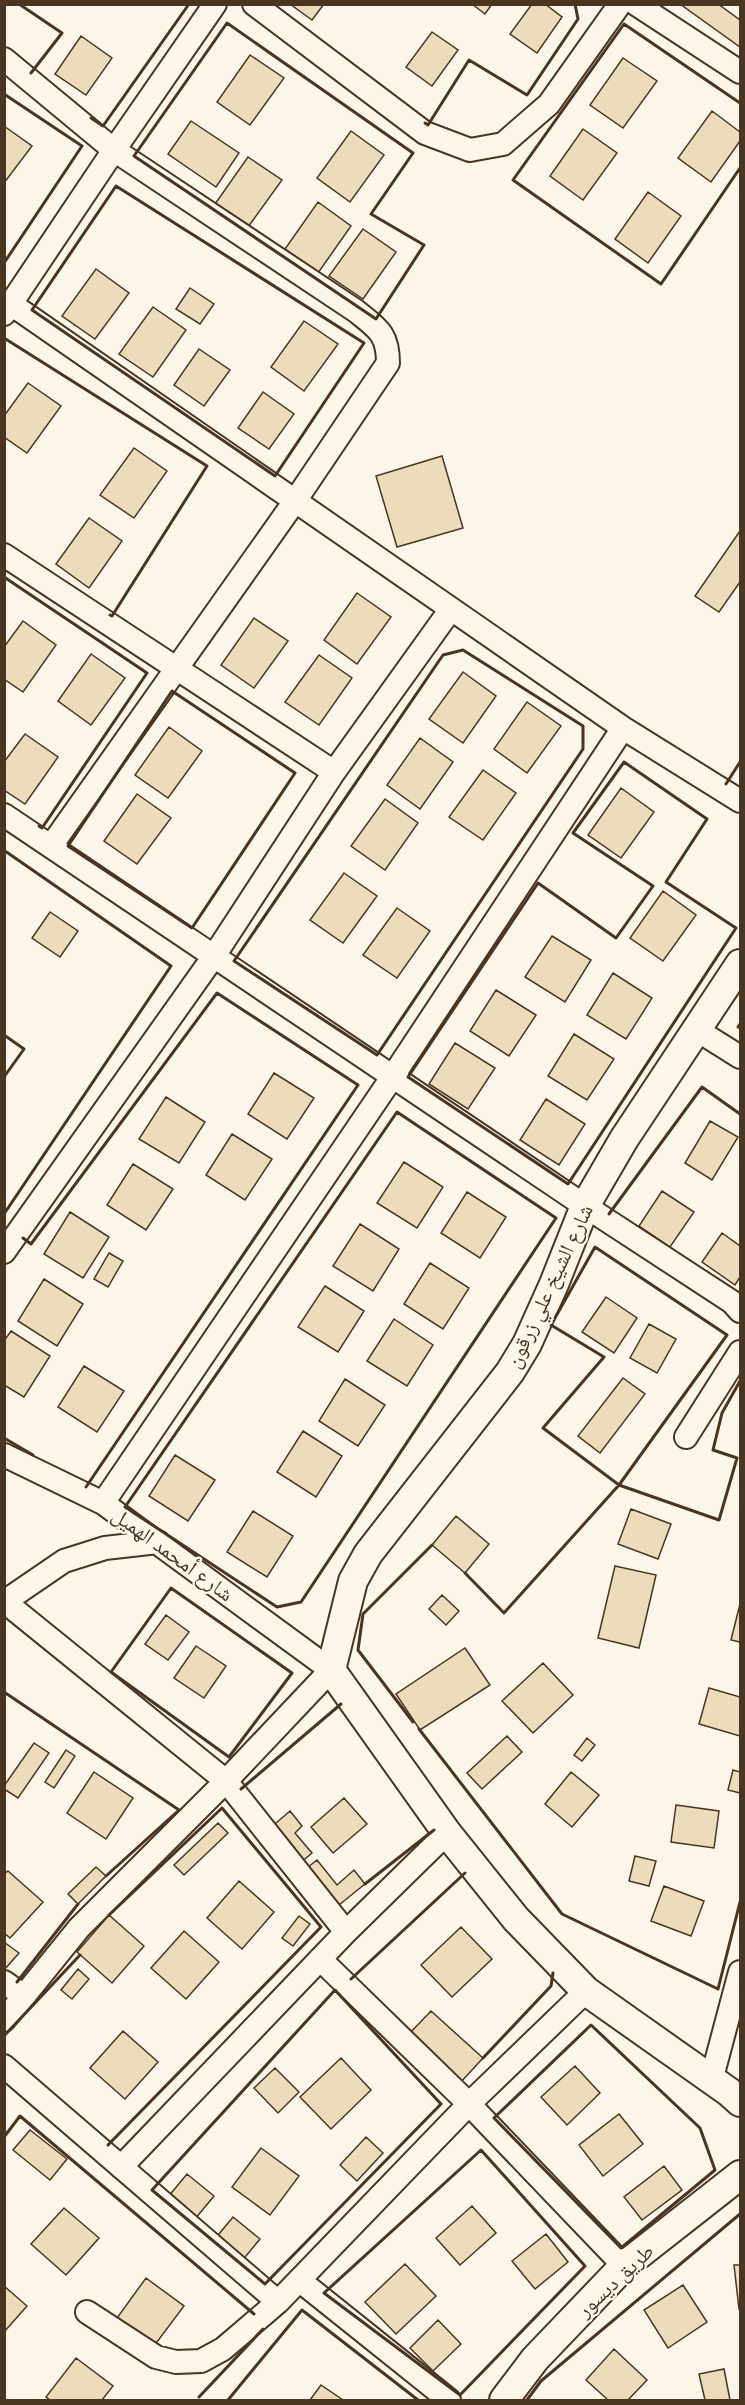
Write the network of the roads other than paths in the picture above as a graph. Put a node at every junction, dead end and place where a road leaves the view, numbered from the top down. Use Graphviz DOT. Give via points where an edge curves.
graph roads {
  1 [pos="215,4"];
  2 [pos="254,4"];
  3 [pos="620,4"];
  4 [pos="636,4"];
  5 [pos="4,58"];
  6 [pos="741,72"];
  7 [pos="114,150"];
  8 [pos="9,300"];
  9 [pos="295,501"];
  10 [pos="4,555"];
  11 [pos="451,609"];
  12 [pos="177,669"];
  13 [pos="623,728"];
  14 [pos="334,772"];
  15 [pos="741,801"];
  16 [pos="4,815"];
  17 [pos="51,846"];
  18 [pos="214,956"];
  19 [pos="741,964"];
  20 [pos="698,1030"];
  21 [pos="741,1057"];
  22 [pos="393,1076"];
  23 [pos="585,1206"];
  24 [pos="4,1252"];
  25 [pos="741,1311"];
  26 [pos="741,1352"];
  27 [pos="686,1437"];
  28 [pos="4,1455"];
  29 [pos="103,1503"];
  30 [pos="158,1542"];
  31 [pos="5,1602"];
  32 [pos="331,1670"];
  33 [pos="226,1781"];
  34 [pos="447,1833"];
  35 [pos="346,1932"];
  36 [pos="320,1959"];
  37 [pos="741,1972"];
  38 [pos="4,1982"];
  39 [pos="586,1991"];
  40 [pos="24,1996"];
  41 [pos="4,2020"];
  42 [pos="4,2066"];
  43 [pos="711,2081"];
  44 [pos="741,2103"];
  45 [pos="469,2104"];
  46 [pos="121,2167"];
  47 [pos="741,2175"];
  48 [pos="624,2266"];
  49 [pos="299,2280"];
  50 [pos="279,2302"];
  51 [pos="87,2312"];
  52 [pos="449,2400"];
  53 [pos="504,2400"];
  1 -- 7 [label="street"];
  2 -- 3 [label="street" via="426,134 470,150 503,144 549,104"];
  4 -- 6 [label="street"];
  5 -- 7 [label="street"];
  7 -- 8 [label="street"];
  7 -- 9 [label="street" via="356,311 381,332 388,346 388,363"];
  8 -- 9 [label="street"];
  9 -- 11 [label="street"];
  9 -- 12 [label="street"];
  10 -- 12 [label="street"];
  11 -- 13 [label="street"];
  11 -- 14 [label="street"];
  12 -- 14 [label="street"];
  12 -- 17 [label="street"];
  13 -- 15 [label="street"];
  13 -- 22 [label="street"];
  14 -- 18 [label="street"];
  16 -- 17 [label="street"];
  17 -- 18 [label="street"];
  18 -- 22 [label="street"];
  18 -- 24 [label="street"];
  19 -- 20 [label="main road, شارع الشيخ علي زرقون"];
  20 -- 21 [label="street"];
  20 -- 23 [label="main road, شارع الشيخ علي زرقون" via="624,1139"];
  22 -- 23 [label="street"];
  22 -- 29 [label="street"];
  23 -- 25 [label="street"];
  23 -- 32 [label="main road, شارع الشيخ علي زرقون" via="550,1294 510,1372 368,1554 353,1581"];
  26 -- 27 [label="street"];
  28 -- 29 [label="street, شارع أمحمد الهميل"];
  29 -- 30 [label="street, شارع أمحمد الهميل"];
  30 -- 31 [label="street" via="105,1548 64,1561"];
  30 -- 32 [label="street, شارع أمحمد الهميل"];
  31 -- 33 [label="street"];
  32 -- 33 [label="street"];
  32 -- 34 [label="main road"];
  33 -- 35 [label="street"];
  33 -- 40 [label="street" via="79,1928"];
  34 -- 35 [label="street"];
  34 -- 39 [label="main road" via="516,1919"];
  35 -- 36 [label="street"];
  36 -- 45 [label="street"];
  36 -- 46 [label="street"];
  37 -- 43 [label="street"];
  38 -- 40 [label="street"];
  39 -- 43 [label="main road"];
  39 -- 45 [label="street"];
  40 -- 41 [label="street"];
  42 -- 46 [label="street"];
  43 -- 44 [label="main road"];
  45 -- 48 [label="street"];
  45 -- 49 [label="street"];
  46 -- 50 [label="street"];
  47 -- 48 [label="main road, طريق ديسور"];
  48 -- 53 [label="main road, طريق ديسور" via="535,2359"];
  49 -- 50 [label="street"];
  49 -- 52 [label="street"];
  50 -- 51 [label="street" via="223,2349 201,2361 176,2362 156,2357"];
}
